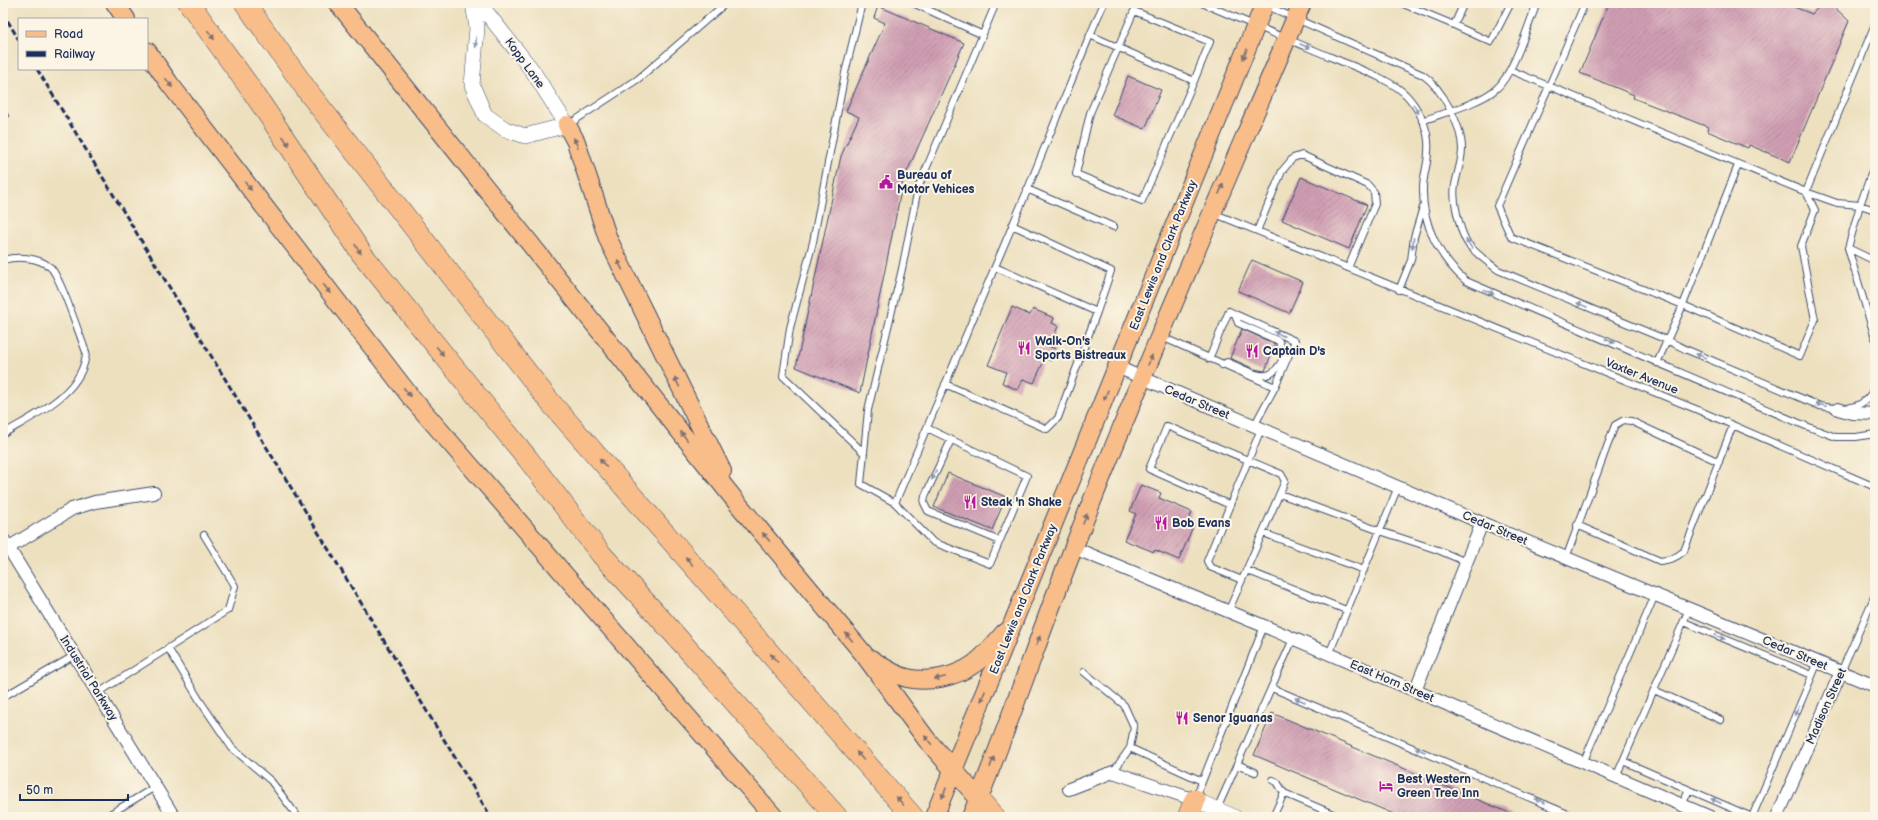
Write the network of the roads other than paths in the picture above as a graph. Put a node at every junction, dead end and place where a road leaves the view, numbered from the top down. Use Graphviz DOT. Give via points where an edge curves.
graph roads {
  1 [pos="115,3"];
  2 [pos="189,3"];
  3 [pos="246,3"];
  4 [pos="338,3"];
  5 [pos="473,3"];
  6 [pos="478,3"];
  7 [pos="726,3"];
  8 [pos="862,3"];
  9 [pos="913,3"];
  10 [pos="996,3"];
  11 [pos="1104,3"];
  12 [pos="1202,3"];
  13 [pos="1264,3"];
  14 [pos="1401,3"];
  15 [pos="1464,3"];
  16 [pos="1511,3"];
  17 [pos="1537,3"];
  18 [pos="1585,3"];
  19 [pos="1299,11"];
  20 [pos="125,18"];
  21 [pos="1875,24"];
  22 [pos="1454,25"];
  23 [pos="1256,27"];
  24 [pos="983,35"];
  25 [pos="1090,35"];
  26 [pos="1286,38"];
  27 [pos="1118,48"];
  28 [pos="148,52"];
  29 [pos="1510,70"];
  30 [pos="1194,81"];
  31 [pos="1549,86"];
  32 [pos="1450,110"];
  33 [pos="1422,121"];
  34 [pos="567,125"];
  35 [pos="1875,163"];
  36 [pos="1738,165"];
  37 [pos="1027,189"];
  38 [pos="1806,192"];
  39 [pos="1860,205"];
  40 [pos="1424,206"];
  41 [pos="1875,210"];
  42 [pos="1212,212"];
  43 [pos="1012,225"];
  44 [pos="1114,227"];
  45 [pos="1257,231"];
  46 [pos="1848,248"];
  47 [pos="3,260"];
  48 [pos="1875,261"];
  49 [pos="995,267"];
  50 [pos="1348,268"];
  51 [pos="1399,290"];
  52 [pos="1683,305"];
  53 [pos="1097,312"];
  54 [pos="1235,314"];
  55 [pos="1160,336"];
  56 [pos="1875,338"];
  57 [pos="1667,340"];
  58 [pos="1209,359"];
  59 [pos="1658,363"];
  60 [pos="1222,365"];
  61 [pos="1118,367"];
  62 [pos="1142,378"];
  63 [pos="1875,382"];
  64 [pos="945,384"];
  65 [pos="1276,387"];
  66 [pos="1838,409"];
  67 [pos="1875,414"];
  68 [pos="1733,425"];
  69 [pos="1258,427"];
  70 [pos="927,428"];
  71 [pos="3,434"];
  72 [pos="1875,434"];
  73 [pos="951,440"];
  74 [pos="864,454"];
  75 [pos="1248,460"];
  76 [pos="1719,462"];
  77 [pos="1398,487"];
  78 [pos="1875,487"];
  79 [pos="154,493"];
  80 [pos="1280,494"];
  81 [pos="895,503"];
  82 [pos="738,504"];
  83 [pos="1230,505"];
  84 [pos="1482,523"];
  85 [pos="1578,526"];
  86 [pos="1380,531"];
  87 [pos="1263,533"];
  88 [pos="204,535"];
  89 [pos="1000,541"];
  90 [pos="5,546"];
  91 [pos="1074,548"];
  92 [pos="1566,558"];
  93 [pos="1466,562"];
  94 [pos="1246,570"];
  95 [pos="1364,570"];
  96 [pos="1242,580"];
  97 [pos="1654,595"];
  98 [pos="1875,595"];
  99 [pos="1689,609"];
  100 [pos="1346,610"];
  101 [pos="1228,612"];
  102 [pos="1014,622"];
  103 [pos="1684,622"];
  104 [pos="1264,626"];
  105 [pos="1753,635"];
  106 [pos="1293,639"];
  107 [pos="168,648"];
  108 [pos="1746,648"];
  109 [pos="863,653"];
  110 [pos="1329,654"];
  111 [pos="75,655"];
  112 [pos="1818,662"];
  113 [pos="1084,672"];
  114 [pos="1841,672"];
  115 [pos="1812,675"];
  116 [pos="1875,686"];
  117 [pos="1272,688"];
  118 [pos="1654,690"];
  119 [pos="1415,691"];
  120 [pos="98,693"];
  121 [pos="3,697"];
  122 [pos="1721,720"];
  123 [pos="1130,748"];
  124 [pos="1623,761"];
  125 [pos="1583,763"];
  126 [pos="1237,764"];
  127 [pos="954,770"];
  128 [pos="1113,772"];
  129 [pos="1255,772"];
  130 [pos="1616,777"];
  131 [pos="1273,780"];
  132 [pos="155,787"];
  133 [pos="1068,789"];
  134 [pos="1689,790"];
  135 [pos="1284,793"];
  136 [pos="1195,800"];
  137 [pos="1682,805"];
  138 [pos="975,808"];
  139 [pos="1217,810"];
  140 [pos="105,817"];
  141 [pos="174,817"];
  142 [pos="298,817"];
  143 [pos="774,817"];
  144 [pos="837,817"];
  145 [pos="913,817"];
  146 [pos="934,817"];
  147 [pos="994,817"];
  148 [pos="1234,817"];
  149 [pos="1273,817"];
  150 [pos="1340,817"];
  151 [pos="1575,817"];
  152 [pos="1710,817"];
  153 [pos="1752,817"];
  154 [pos="1777,817"];
  1 -- 20 [label="main road"];
  2 -- 144 [label="highway, one-way" via="253,92 362,254 528,459 601,554"];
  145 -- 3 [label="highway, one-way" via="550,402 313,99"];
  82 -- 4 [label="main road, one-way"];
  5 -- 34 [label="street, one-way" via="477,28 472,85 485,115 505,129 525,136"];
  6 -- 34 [label="street, Kopp Lane" via="532,70"];
  7 -- 34 [label="lane" via="638,79"];
  8 -- 74 [label="lane" via="845,73 813,242 790,328 783,376"];
  9 -- 24 [label="lane"];
  10 -- 24 [label="lane"];
  11 -- 25 [label="lane"];
  12 -- 23 [label="lane"];
  13 -- 19 [label="lane"];
  13 -- 23 [label="main road, East Lewis and Clark Parkway"];
  14 -- 22 [label="lane"];
  15 -- 22 [label="lane"];
  16 -- 22 [label="lane" via="1491,42"];
  17 -- 29 [label="lane"];
  18 -- 31 [label="lane"];
  19 -- 26 [label="main road"];
  19 -- 32 [label="lane" via="1423,75 1436,86"];
  21 -- 38 [label="lane"];
  23 -- 26 [label="lane"];
  23 -- 61 [label="main road, East Lewis and Clark Parkway, one-way"];
  24 -- 74 [label="lane" via="918,188 901,277 868,410"];
  25 -- 27 [label="lane"];
  25 -- 37 [label="lane"];
  26 -- 33 [label="lane, one-way" via="1399,88 1414,104"];
  42 -- 26 [label="main road, one-way"];
  27 -- 30 [label="lane"];
  27 -- 30 [label="lane" via="1134,11 1210,42"];
  27 -- 30 [label="lane" via="1090,113 1076,174 1142,201"];
  28 -- 143 [label="main road, one-way" via="410,396"];
  29 -- 31 [label="lane"];
  29 -- 32 [label="lane" via="1500,86 1489,95"];
  31 -- 36 [label="lane"];
  31 -- 52 [label="lane" via="1497,206 1511,237"];
  32 -- 33 [label="lane"];
  57 -- 32 [label="lane, one-way" via="1498,270 1478,255 1467,243 1455,204 1461,141"];
  33 -- 40 [label="lane" via="1429,151 1423,188"];
  82 -- 34 [label="main road, one-way" via="608,239 576,142"];
  35 -- 39 [label="lane"];
  36 -- 38 [label="lane"];
  36 -- 52 [label="lane"];
  37 -- 43 [label="lane"];
  37 -- 44 [label="lane"];
  38 -- 39 [label="lane" via="1837,203"];
  38 -- 52 [label="lane" via="1815,210 1801,246 1815,320 1800,356"];
  39 -- 41 [label="lane"];
  39 -- 46 [label="lane"];
  40 -- 51 [label="lane, one-way" via="1414,237 1411,260"];
  40 -- 59 [label="lane, one-way" via="1436,246 1466,281"];
  42 -- 45 [label="lane, Vaxter Avenue"];
  42 -- 55 [label="main road"];
  43 -- 49 [label="lane"];
  43 -- 53 [label="lane" via="1111,271"];
  45 -- 50 [label="lane, Vaxter Avenue"];
  45 -- 50 [label="lane" via="1282,171 1293,158 1302,155 1368,185 1374,192 1375,204"];
  46 -- 48 [label="lane"];
  46 -- 56 [label="lane"];
  47 -- 71 [label="lane" via="14,257 27,259 51,268 58,279 86,352 85,363 77,379 56,401"];
  49 -- 53 [label="lane"];
  49 -- 64 [label="lane"];
  50 -- 51 [label="lane, Vaxter Avenue"];
  51 -- 68 [label="lane, Vaxter Avenue"];
  52 -- 57 [label="lane"];
  53 -- 64 [label="lane" via="1058,418 1048,428"];
  54 -- 58 [label="lane" via="1229,312"];
  54 -- 60 [label="lane" via="1238,324 1279,341 1284,356 1279,369 1268,376 1260,376 1227,362"];
  65 -- 54 [label="lane, one-way" via="1295,341"];
  55 -- 58 [label="lane"];
  62 -- 55 [label="main road, one-way"];
  57 -- 59 [label="lane"];
  66 -- 57 [label="lane, one-way" via="1820,406"];
  58 -- 60 [label="lane"];
  59 -- 72 [label="lane" via="1836,437"];
  60 -- 65 [label="lane"];
  61 -- 62 [label="street, Cedar Street"];
  61 -- 102 [label="main road, East Lewis and Clark Parkway, one-way"];
  62 -- 69 [label="street, Cedar Street"];
  91 -- 62 [label="main road, one-way"];
  63 -- 66 [label="lane" via="1871,394 1861,403 1852,408"];
  64 -- 70 [label="lane"];
  65 -- 69 [label="lane"];
  66 -- 67 [label="street" via="1852,413"];
  68 -- 76 [label="lane"];
  68 -- 78 [label="lane, Vaxter Avenue"];
  69 -- 75 [label="lane"];
  69 -- 77 [label="street, Cedar Street"];
  70 -- 73 [label="lane"];
  70 -- 81 [label="lane"];
  73 -- 89 [label="lane" via="1027,476"];
  73 -- 89 [label="lane, one-way" via="925,496 926,507 930,513"];
  74 -- 81 [label="lane" via="861,484"];
  75 -- 80 [label="lane" via="1281,474 1286,481"];
  75 -- 83 [label="lane"];
  75 -- 83 [label="lane" via="1168,426 1149,469"];
  76 -- 85 [label="lane" via="1684,551 1672,559 1660,561"];
  76 -- 85 [label="lane" via="1624,420 1615,425 1608,441"];
  77 -- 84 [label="street, Cedar Street"];
  77 -- 86 [label="lane"];
  79 -- 90 [label="street" via="95,502 72,509"];
  80 -- 86 [label="lane"];
  80 -- 87 [label="lane"];
  81 -- 89 [label="lane" via="934,542 990,564"];
  109 -- 82 [label="main road, one-way"];
  83 -- 96 [label="lane" via="1207,561 1210,567"];
  84 -- 92 [label="street, Cedar Street"];
  84 -- 93 [label="street"];
  85 -- 92 [label="lane"];
  86 -- 93 [label="lane"];
  86 -- 95 [label="lane"];
  87 -- 94 [label="lane"];
  87 -- 95 [label="lane"];
  88 -- 107 [label="lane" via="235,586 228,610"];
  90 -- 111 [label="street, Industrial Parkway"];
  91 -- 101 [label="street, East Horn Street"];
  138 -- 91 [label="main road, one-way"];
  92 -- 97 [label="street, Cedar Street"];
  93 -- 119 [label="street"];
  94 -- 96 [label="lane"];
  94 -- 100 [label="lane"];
  95 -- 100 [label="lane"];
  96 -- 101 [label="lane"];
  97 -- 99 [label="street, Cedar Street"];
  97 -- 125 [label="lane"];
  98 -- 114 [label="lane, Madison Street"];
  99 -- 103 [label="lane"];
  99 -- 105 [label="street, Cedar Street"];
  100 -- 110 [label="lane"];
  101 -- 104 [label="street, East Horn Street"];
  102 -- 109 [label="main road, one-way" via="989,650 973,664 954,675 932,679 906,678 883,667"];
  102 -- 127 [label="main road, East Lewis and Clark Parkway, one-way"];
  103 -- 108 [label="lane, one-way"];
  103 -- 118 [label="lane"];
  104 -- 106 [label="street, East Horn Street"];
  104 -- 136 [label="lane"];
  105 -- 108 [label="lane"];
  105 -- 112 [label="street, Cedar Street"];
  106 -- 110 [label="street, East Horn Street"];
  106 -- 117 [label="lane"];
  107 -- 120 [label="lane"];
  107 -- 142 [label="lane" via="232,748 271,781"];
  108 -- 115 [label="lane"];
  127 -- 109 [label="main road, one-way" via="927,740"];
  110 -- 119 [label="street, East Horn Street"];
  111 -- 120 [label="street, Industrial Parkway"];
  111 -- 121 [label="lane"];
  112 -- 114 [label="street, Cedar Street"];
  112 -- 115 [label="lane"];
  113 -- 123 [label="lane" via="1124,705 1134,727"];
  114 -- 116 [label="street, Cedar Street"];
  114 -- 154 [label="street, Madison Street"];
  115 -- 153 [label="lane, one-way"];
  117 -- 126 [label="lane"];
  151 -- 117 [label="lane, one-way"];
  118 -- 122 [label="lane"];
  118 -- 124 [label="lane"];
  119 -- 125 [label="street, East Horn Street"];
  120 -- 132 [label="street, Industrial Parkway"];
  123 -- 128 [label="lane"];
  123 -- 136 [label="lane"];
  124 -- 130 [label="lane"];
  124 -- 134 [label="lane"];
  125 -- 130 [label="street, East Horn Street"];
  126 -- 129 [label="lane"];
  126 -- 139 [label="lane"];
  127 -- 138 [label="main road"];
  127 -- 146 [label="main road, East Lewis and Clark Parkway, one-way"];
  128 -- 133 [label="street"];
  128 -- 136 [label="street"];
  130 -- 137 [label="street, East Horn Street"];
  131 -- 135 [label="lane"];
  132 -- 140 [label="lane"];
  132 -- 141 [label="street, Industrial Parkway"];
  134 -- 137 [label="lane"];
  153 -- 134 [label="lane, one-way"];
  135 -- 149 [label="lane"];
  135 -- 150 [label="lane"];
  136 -- 139 [label="street"];
  137 -- 152 [label="street, East Horn Street"];
  138 -- 147 [label="highway"];
  139 -- 148 [label="street"];
}
